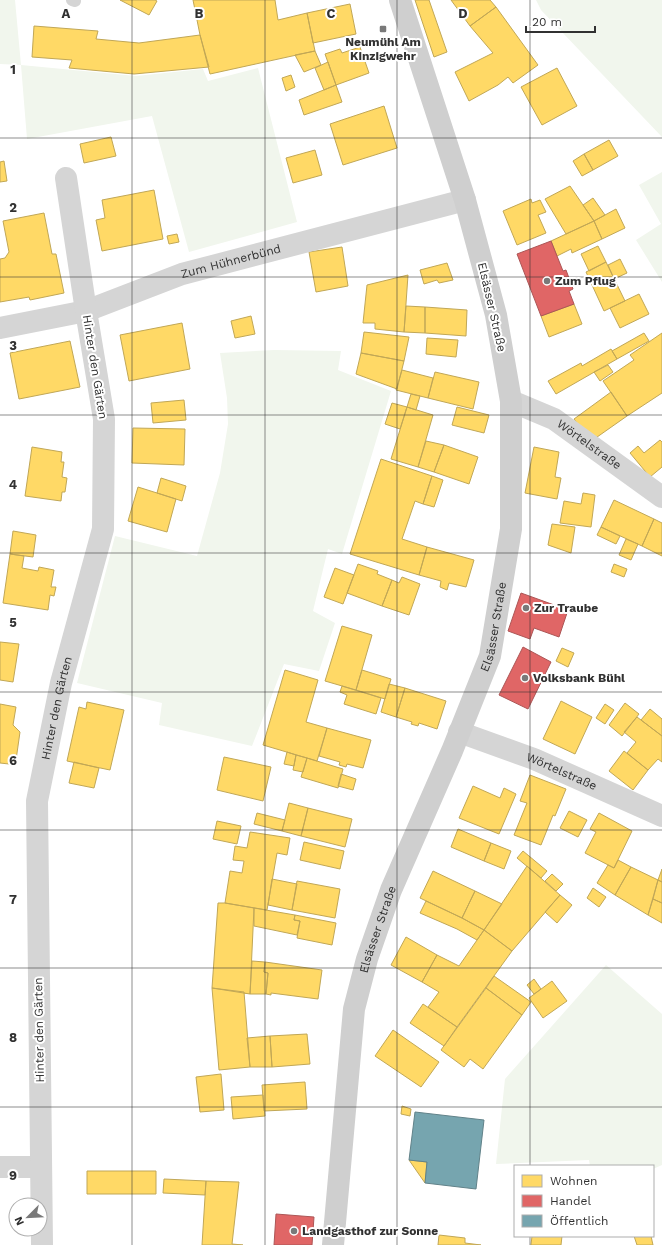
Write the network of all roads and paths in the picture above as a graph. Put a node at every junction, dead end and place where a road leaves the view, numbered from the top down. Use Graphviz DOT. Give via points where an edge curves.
graph roads {
  1 [pos="400,0"];
  2 [pos="66,178"];
  3 [pos="465,200"];
  4 [pos="86,311"];
  5 [pos="0,328"];
  6 [pos="511,401"];
  7 [pos="662,497"];
  8 [pos="460,732"];
  9 [pos="662,816"];
  10 [pos="0,1167"];
  11 [pos="41,1167"];
  12 [pos="42,1245"];
  13 [pos="333,1245"];
  1 -- 3 [label="street, Elsässer Straße"];
  2 -- 4 [label="street, Hinter den Gärten"];
  3 -- 4 [label="street, Zum Hühnerbünd" via="182,274"];
  3 -- 6 [label="street, Elsässer Straße" via="496,315"];
  4 -- 5 [label="street, Zum Hühnerbünd"];
  4 -- 11 [label="street, Hinter den Gärten" via="104,419 103,529 61,683 37,801"];
  6 -- 7 [label="street, Wörtelstraße" via="554,419"];
  6 -- 8 [label="street, Elsässer Straße" via="511,529 490,656"];
  8 -- 9 [label="street, Wörtelstraße" via="534,759"];
  8 -- 13 [label="street, Elsässer Straße" via="391,890 367,959 354,1009"];
  10 -- 11 [label="street"];
  11 -- 12 [label="street, Hinter den Gärten"];
}
